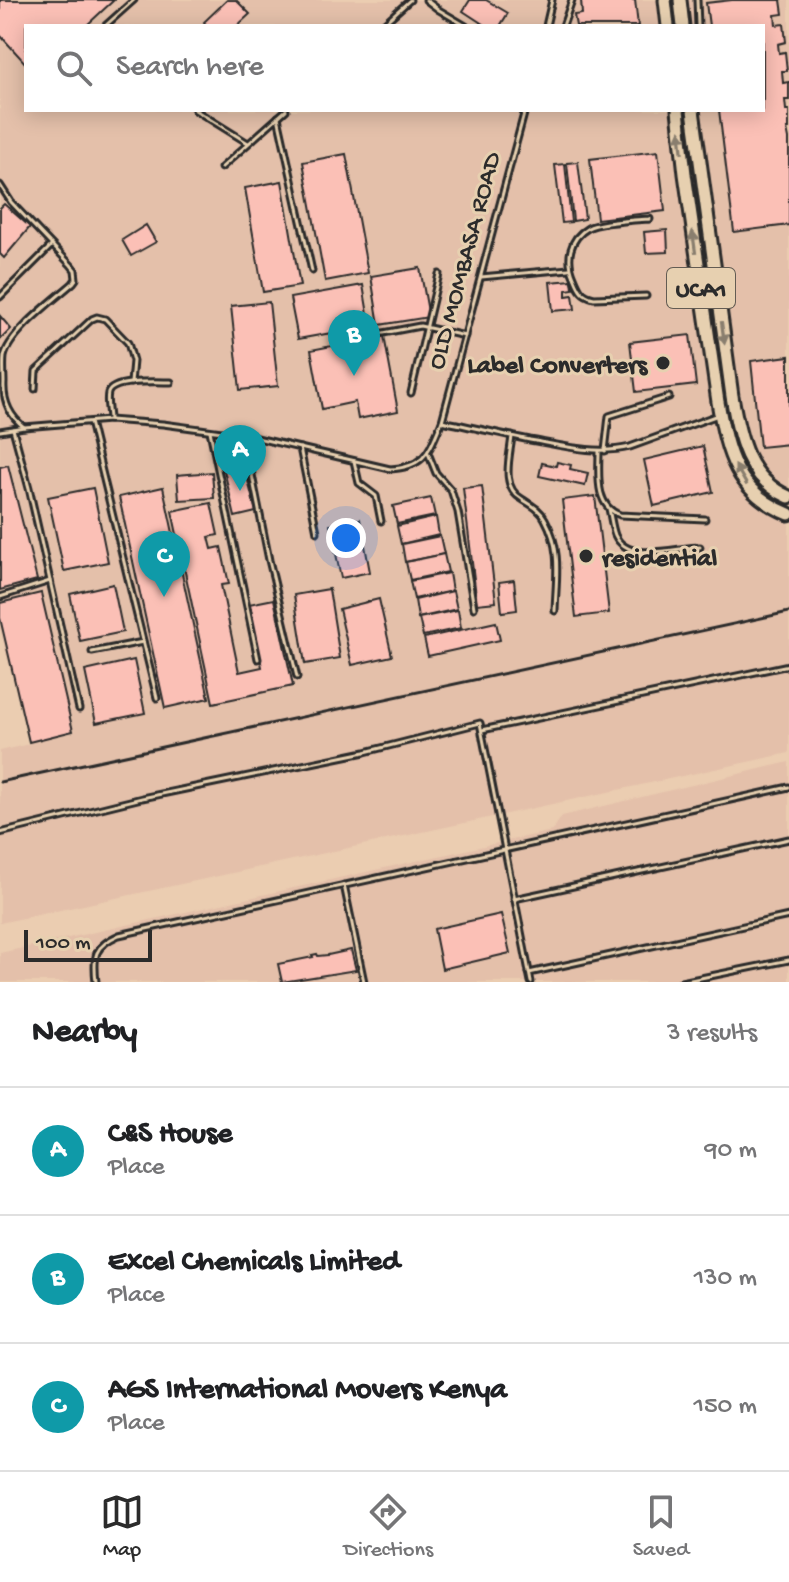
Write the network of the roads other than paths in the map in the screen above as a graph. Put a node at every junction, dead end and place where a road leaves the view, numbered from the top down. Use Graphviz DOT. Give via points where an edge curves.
graph roads {
  1 [pos="134,0"];
  2 [pos="410,0"];
  3 [pos="426,0"];
  4 [pos="552,0"];
  5 [pos="572,0"];
  6 [pos="665,0"];
  7 [pos="679,0"];
  8 [pos="697,0"];
  9 [pos="107,24"];
  10 [pos="383,24"];
  11 [pos="463,24"];
  12 [pos="546,24"];
  13 [pos="564,24"];
  14 [pos="668,24"];
  15 [pos="683,24"];
  16 [pos="698,24"];
  17 [pos="198,112"];
  18 [pos="284,112"];
  19 [pos="524,112"];
  20 [pos="678,112"];
  21 [pos="693,112"];
  22 [pos="278,117"];
  23 [pos="248,143"];
  24 [pos="221,168"];
  25 [pos="700,172"];
  26 [pos="685,174"];
  27 [pos="0,185"];
  28 [pos="650,219"];
  29 [pos="52,245"];
  30 [pos="570,269"];
  31 [pos="312,271"];
  32 [pos="439,274"];
  33 [pos="481,277"];
  34 [pos="646,296"];
  35 [pos="0,297"];
  36 [pos="426,326"];
  37 [pos="373,335"];
  38 [pos="465,336"];
  39 [pos="171,382"];
  40 [pos="131,383"];
  41 [pos="35,389"];
  42 [pos="411,393"];
  43 [pos="669,397"];
  44 [pos="720,415"];
  45 [pos="109,420"];
  46 [pos="442,421"];
  47 [pos="90,422"];
  48 [pos="24,427"];
  49 [pos="13,429"];
  50 [pos="0,431"];
  51 [pos="210,431"];
  52 [pos="244,435"];
  53 [pos="512,436"];
  54 [pos="300,448"];
  55 [pos="599,451"];
  56 [pos="605,451"];
  57 [pos="428,453"];
  58 [pos="354,461"];
  59 [pos="789,497"];
  60 [pos="609,509"];
  61 [pos="789,514"];
  62 [pos="705,519"];
  63 [pos="381,521"];
  64 [pos="317,532"];
  65 [pos="700,547"];
  66 [pos="50,581"];
  67 [pos="0,597"];
  68 [pos="474,608"];
  69 [pos="555,611"];
  70 [pos="144,642"];
  71 [pos="92,652"];
  72 [pos="258,659"];
  73 [pos="789,665"];
  74 [pos="297,677"];
  75 [pos="157,698"];
  76 [pos="79,709"];
  77 [pos="482,730"];
  78 [pos="789,787"];
  79 [pos="0,833"];
  80 [pos="789,839"];
  81 [pos="505,850"];
  82 [pos="344,885"];
  83 [pos="514,899"];
  84 [pos="789,916"];
  85 [pos="789,960"];
  86 [pos="529,973"];
  87 [pos="96,982"];
  88 [pos="364,982"];
  89 [pos="531,982"];
  90 [pos="681,982"];
  1 -- 9 [label="lane"];
  2 -- 10 [label="lane"];
  3 -- 11 [label="lane"];
  4 -- 12 [label="lane"];
  5 -- 13 [label="lane"];
  6 -- 7 [label="main road"];
  6 -- 14 [label="main road"];
  7 -- 15 [label="main road"];
  8 -- 16 [label="lane"];
  17 -- 23 [label="lane"];
  18 -- 22 [label="lane"];
  19 -- 33 [label="lane, OLD MOMBASA ROAD"];
  26 -- 20 [label="main road, UCA1, one-way"];
  21 -- 25 [label="main road, UCA1"];
  22 -- 23 [label="lane"];
  22 -- 31 [label="lane"];
  23 -- 24 [label="lane"];
  25 -- 26 [label="main road"];
  25 -- 59 [label="main road, UCA1, one-way" via="744,446 768,485"];
  44 -- 26 [label="main road, UCA1, one-way"];
  27 -- 29 [label="lane"];
  28 -- 30 [label="lane" via="590,226 570,248"];
  29 -- 35 [label="lane"];
  29 -- 48 [label="lane" via="75,270 76,279 20,331 4,356 10,413"];
  30 -- 33 [label="lane"];
  30 -- 34 [label="lane" via="586,296"];
  32 -- 36 [label="lane"];
  33 -- 38 [label="lane, OLD MOMBASA ROAD"];
  36 -- 37 [label="lane"];
  36 -- 38 [label="lane"];
  36 -- 42 [label="lane"];
  38 -- 46 [label="lane, OLD MOMBASA ROAD"];
  39 -- 40 [label="lane"];
  40 -- 41 [label="lane" via="128,343 97,317 36,371"];
  40 -- 45 [label="lane" via="109,391"];
  43 -- 56 [label="lane" via="609,416"];
  44 -- 56 [label="lane"];
  61 -- 44 [label="main road, one-way" via="746,485"];
  45 -- 47 [label="lane"];
  45 -- 51 [label="lane"];
  46 -- 53 [label="lane"];
  46 -- 57 [label="lane, OLD MOMBASA ROAD"];
  47 -- 48 [label="lane"];
  47 -- 70 [label="lane"];
  48 -- 49 [label="lane"];
  49 -- 50 [label="lane"];
  49 -- 66 [label="lane"];
  51 -- 52 [label="lane"];
  51 -- 72 [label="lane"];
  52 -- 54 [label="lane"];
  52 -- 74 [label="lane"];
  53 -- 55 [label="lane"];
  53 -- 69 [label="lane" via="508,485 547,522 558,564"];
  54 -- 58 [label="lane"];
  54 -- 64 [label="lane"];
  55 -- 56 [label="lane"];
  55 -- 60 [label="lane" via="600,488"];
  57 -- 58 [label="lane" via="405,469"];
  57 -- 68 [label="lane" via="458,512"];
  58 -- 63 [label="lane" via="359,483 376,496"];
  60 -- 62 [label="lane" via="620,515"];
  60 -- 65 [label="lane" via="615,535 633,550"];
  66 -- 67 [label="lane"];
  66 -- 76 [label="lane"];
  70 -- 71 [label="lane"];
  70 -- 75 [label="lane"];
  73 -- 77 [label="lane"];
  77 -- 79 [label="lane" via="480,723"];
  77 -- 81 [label="lane"];
  78 -- 81 [label="lane"];
  80 -- 83 [label="lane"];
  81 -- 82 [label="lane"];
  81 -- 83 [label="lane"];
  82 -- 87 [label="lane" via="119,935 97,951"];
  82 -- 88 [label="lane"];
  83 -- 86 [label="lane"];
  84 -- 86 [label="lane"];
  85 -- 90 [label="lane"];
  86 -- 89 [label="lane"];
}
